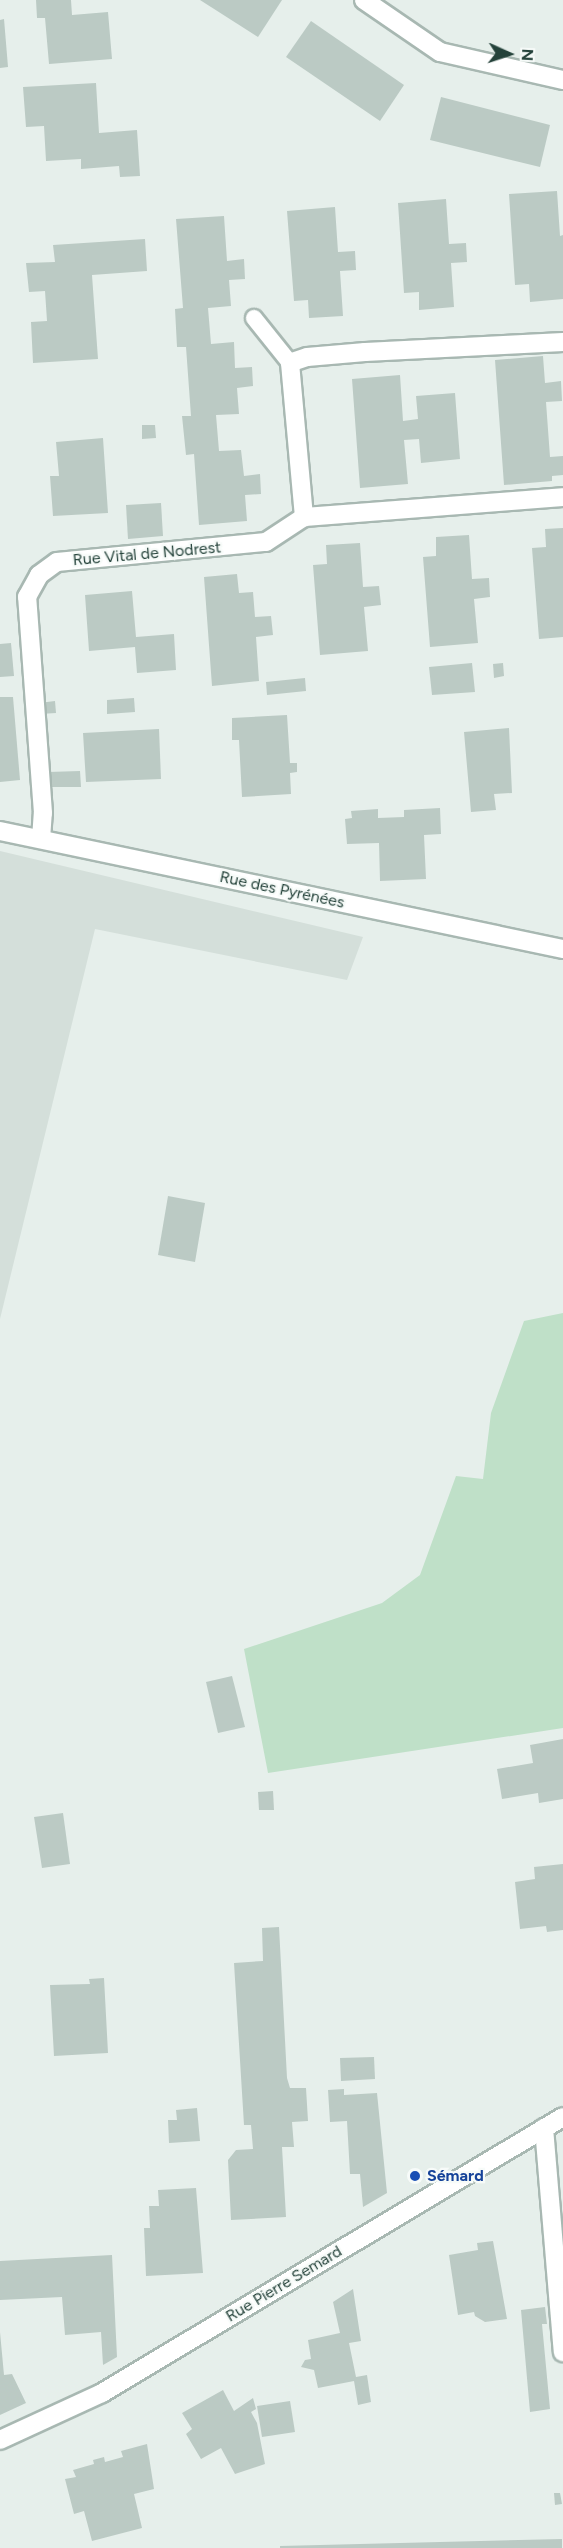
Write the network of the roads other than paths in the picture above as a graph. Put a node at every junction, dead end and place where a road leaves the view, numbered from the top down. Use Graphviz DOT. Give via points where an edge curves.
graph roads {
  1 [pos="364,0"];
  2 [pos="563,80"];
  3 [pos="254,318"];
  4 [pos="563,342"];
  5 [pos="290,363"];
  6 [pos="563,497"];
  7 [pos="304,517"];
  8 [pos="0,831"];
  9 [pos="41,839"];
  10 [pos="563,949"];
  11 [pos="563,2117"];
  12 [pos="544,2128"];
  13 [pos="563,2352"];
  14 [pos="0,2440"];
  1 -- 2 [label="street" via="440,52"];
  3 -- 5 [label="lane"];
  4 -- 5 [label="street" via="365,352 307,357"];
  5 -- 7 [label="street"];
  6 -- 7 [label="street, Rue Vital de Nodrest"];
  7 -- 9 [label="street, Rue Vital de Nodrest" via="267,542 57,562 39,575 27,597 43,813"];
  8 -- 9 [label="street, Rue des Pyrénées"];
  9 -- 10 [label="street, Rue des Pyrénées"];
  11 -- 12 [label="street, Rue Pierre Semard"];
  12 -- 13 [label="street"];
  12 -- 14 [label="street, Rue Pierre Semard" via="102,2393"];
}
